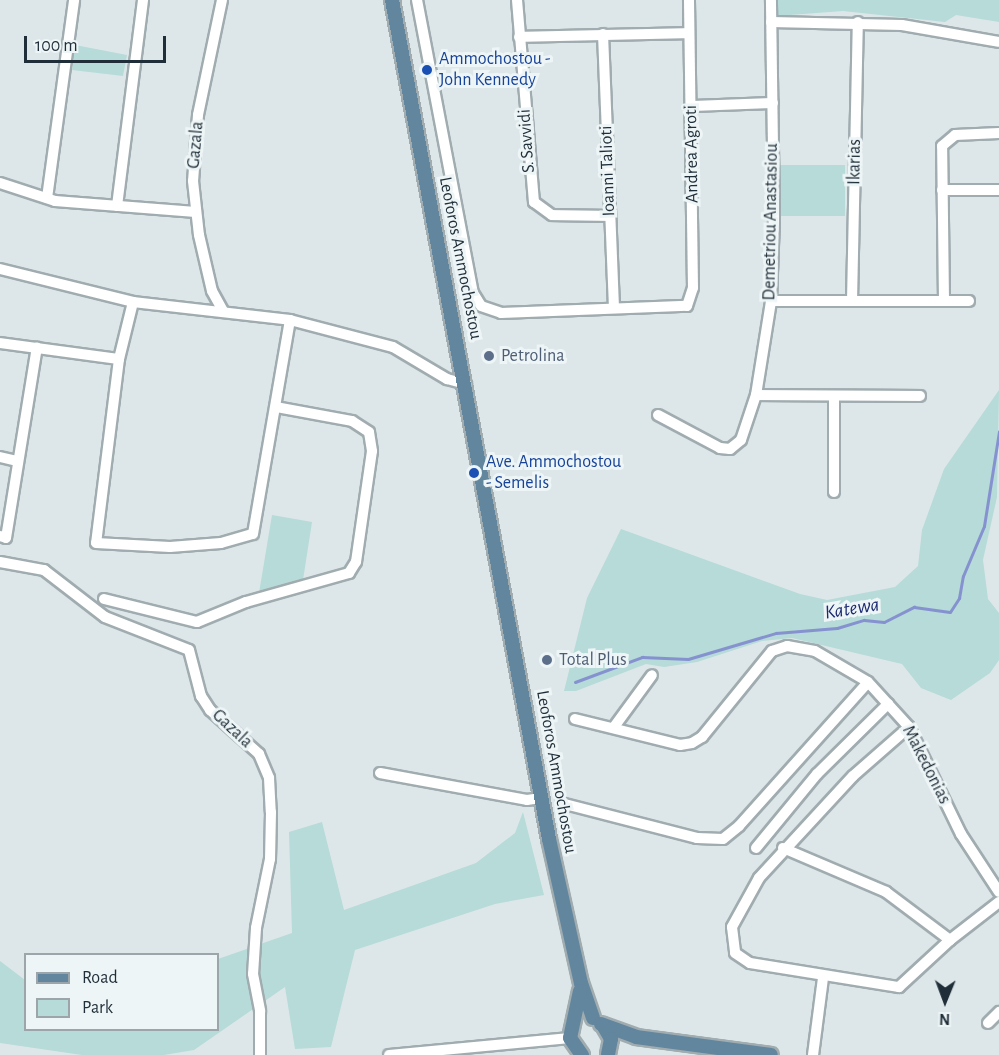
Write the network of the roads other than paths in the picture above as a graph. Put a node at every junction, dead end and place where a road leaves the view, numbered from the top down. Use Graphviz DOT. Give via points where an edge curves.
graph roads {
  1 [pos="74,0"];
  2 [pos="143,0"];
  3 [pos="222,0"];
  4 [pos="392,0"];
  5 [pos="417,0"];
  6 [pos="517,0"];
  7 [pos="688,0"];
  8 [pos="771,0"];
  9 [pos="771,22"];
  10 [pos="858,22"];
  11 [pos="689,33"];
  12 [pos="603,34"];
  13 [pos="519,37"];
  14 [pos="999,42"];
  15 [pos="773,103"];
  16 [pos="692,106"];
  17 [pos="999,133"];
  18 [pos="0,183"];
  19 [pos="942,190"];
  20 [pos="999,190"];
  21 [pos="47,198"];
  22 [pos="117,206"];
  23 [pos="196,212"];
  24 [pos="609,216"];
  25 [pos="0,269"];
  26 [pos="771,301"];
  27 [pos="852,301"];
  28 [pos="944,301"];
  29 [pos="969,301"];
  30 [pos="133,302"];
  31 [pos="614,307"];
  32 [pos="223,311"];
  33 [pos="290,321"];
  34 [pos="0,343"];
  35 [pos="37,347"];
  36 [pos="119,359"];
  37 [pos="466,384"];
  38 [pos="756,395"];
  39 [pos="834,396"];
  40 [pos="920,396"];
  41 [pos="276,407"];
  42 [pos="658,416"];
  43 [pos="0,457"];
  44 [pos="18,460"];
  45 [pos="834,492"];
  46 [pos="0,536"];
  47 [pos="0,562"];
  48 [pos="105,599"];
  49 [pos="652,675"];
  50 [pos="868,682"];
  51 [pos="888,704"];
  52 [pos="575,719"];
  53 [pos="614,727"];
  54 [pos="909,727"];
  55 [pos="380,773"];
  56 [pos="542,798"];
  57 [pos="561,803"];
  58 [pos="756,848"];
  59 [pos="783,848"];
  60 [pos="999,892"];
  61 [pos="999,903"];
  62 [pos="950,940"];
  63 [pos="823,978"];
  64 [pos="581,983"];
  65 [pos="999,1012"];
  66 [pos="597,1021"];
  67 [pos="988,1023"];
  68 [pos="571,1032"];
  69 [pos="647,1039"];
  70 [pos="581,1054"];
  71 [pos="609,1054"];
  72 [pos="260,1055"];
  73 [pos="389,1055"];
  74 [pos="771,1055"];
  75 [pos="813,1055"];
  1 -- 21 [label="street"];
  2 -- 22 [label="street"];
  3 -- 23 [label="street, Gazala" via="198,115 193,181"];
  4 -- 37 [label="main road, Leoforos Ammochostou"];
  5 -- 31 [label="street" via="473,293 481,306 501,313"];
  6 -- 13 [label="street, S. Savvidi"];
  7 -- 11 [label="street, Andrea Agroti"];
  8 -- 9 [label="street, Demetriou Anastasiou"];
  9 -- 10 [label="street"];
  9 -- 15 [label="street, Demetriou Anastasiou"];
  10 -- 14 [label="street" via="921,27"];
  10 -- 27 [label="street, Ikarias"];
  11 -- 12 [label="street"];
  11 -- 16 [label="street, Andrea Agroti"];
  12 -- 13 [label="street"];
  12 -- 24 [label="street, Ioanni Talioti"];
  13 -- 24 [label="street, S. Savvidi" via="534,202 552,215"];
  15 -- 16 [label="street"];
  15 -- 26 [label="street, Demetriou Anastasiou"];
  16 -- 31 [label="street, Andrea Agroti" via="693,288 687,306"];
  17 -- 19 [label="street" via="963,134 946,139 941,150"];
  18 -- 21 [label="street"];
  19 -- 20 [label="street"];
  19 -- 28 [label="street"];
  21 -- 22 [label="street"];
  22 -- 23 [label="street"];
  23 -- 32 [label="street, Gazala" via="212,291"];
  24 -- 31 [label="street, Ioanni Talioti"];
  25 -- 30 [label="street"];
  26 -- 27 [label="street"];
  26 -- 38 [label="street, Demetriou Anastasiou"];
  27 -- 28 [label="street"];
  28 -- 29 [label="street"];
  30 -- 32 [label="street"];
  30 -- 36 [label="street"];
  32 -- 33 [label="street"];
  33 -- 37 [label="street" via="383,344 447,380"];
  33 -- 41 [label="street"];
  34 -- 35 [label="street"];
  35 -- 36 [label="street"];
  35 -- 44 [label="street"];
  36 -- 41 [label="street" via="96,543 170,548 221,543 254,534"];
  37 -- 56 [label="main road, Leoforos Ammochostou"];
  38 -- 39 [label="street"];
  38 -- 42 [label="street, Demetriou Anastasiou" via="741,440 730,449 720,448"];
  39 -- 40 [label="street"];
  39 -- 45 [label="street"];
  41 -- 48 [label="street" via="352,421 369,432 372,451 353,568 342,577 246,602 202,621"];
  43 -- 44 [label="street"];
  44 -- 46 [label="street" via="6,537"];
  47 -- 72 [label="street, Gazala" via="44,570 105,617 189,650 201,696 210,710 259,754 269,778 271,812 270,859 256,928 252,974 260,1011"];
  49 -- 53 [label="street"];
  50 -- 51 [label="street, Makedonias"];
  50 -- 53 [label="street, Makedonias" via="815,651 797,646 779,648 765,658 696,741 680,745"];
  50 -- 57 [label="street" via="723,839 712,840"];
  51 -- 54 [label="street, Makedonias"];
  51 -- 58 [label="street" via="817,774"];
  52 -- 53 [label="street"];
  54 -- 59 [label="street" via="853,776"];
  54 -- 60 [label="street, Makedonias" via="961,834"];
  55 -- 56 [label="street" via="527,800"];
  56 -- 64 [label="main road, Leoforos Ammochostou"];
  59 -- 62 [label="street" via="886,892"];
  59 -- 63 [label="street" via="744,902 732,927 732,946 750,963"];
  61 -- 62 [label="street"];
  62 -- 63 [label="street" via="904,986"];
  63 -- 75 [label="street"];
  64 -- 66 [label="main road, Leoforos Ammochostou"];
  64 -- 68 [label="main road, Leoforos Ammochostou"];
  65 -- 67 [label="street"];
  66 -- 68 [label="main road" via="580,1020"];
  66 -- 69 [label="main road" via="626,1035"];
  66 -- 71 [label="main road, Leoforos Ammochostou" via="611,1040"];
  68 -- 70 [label="main road"];
  68 -- 73 [label="street"];
  69 -- 71 [label="main road"];
  69 -- 74 [label="main road"];
}
